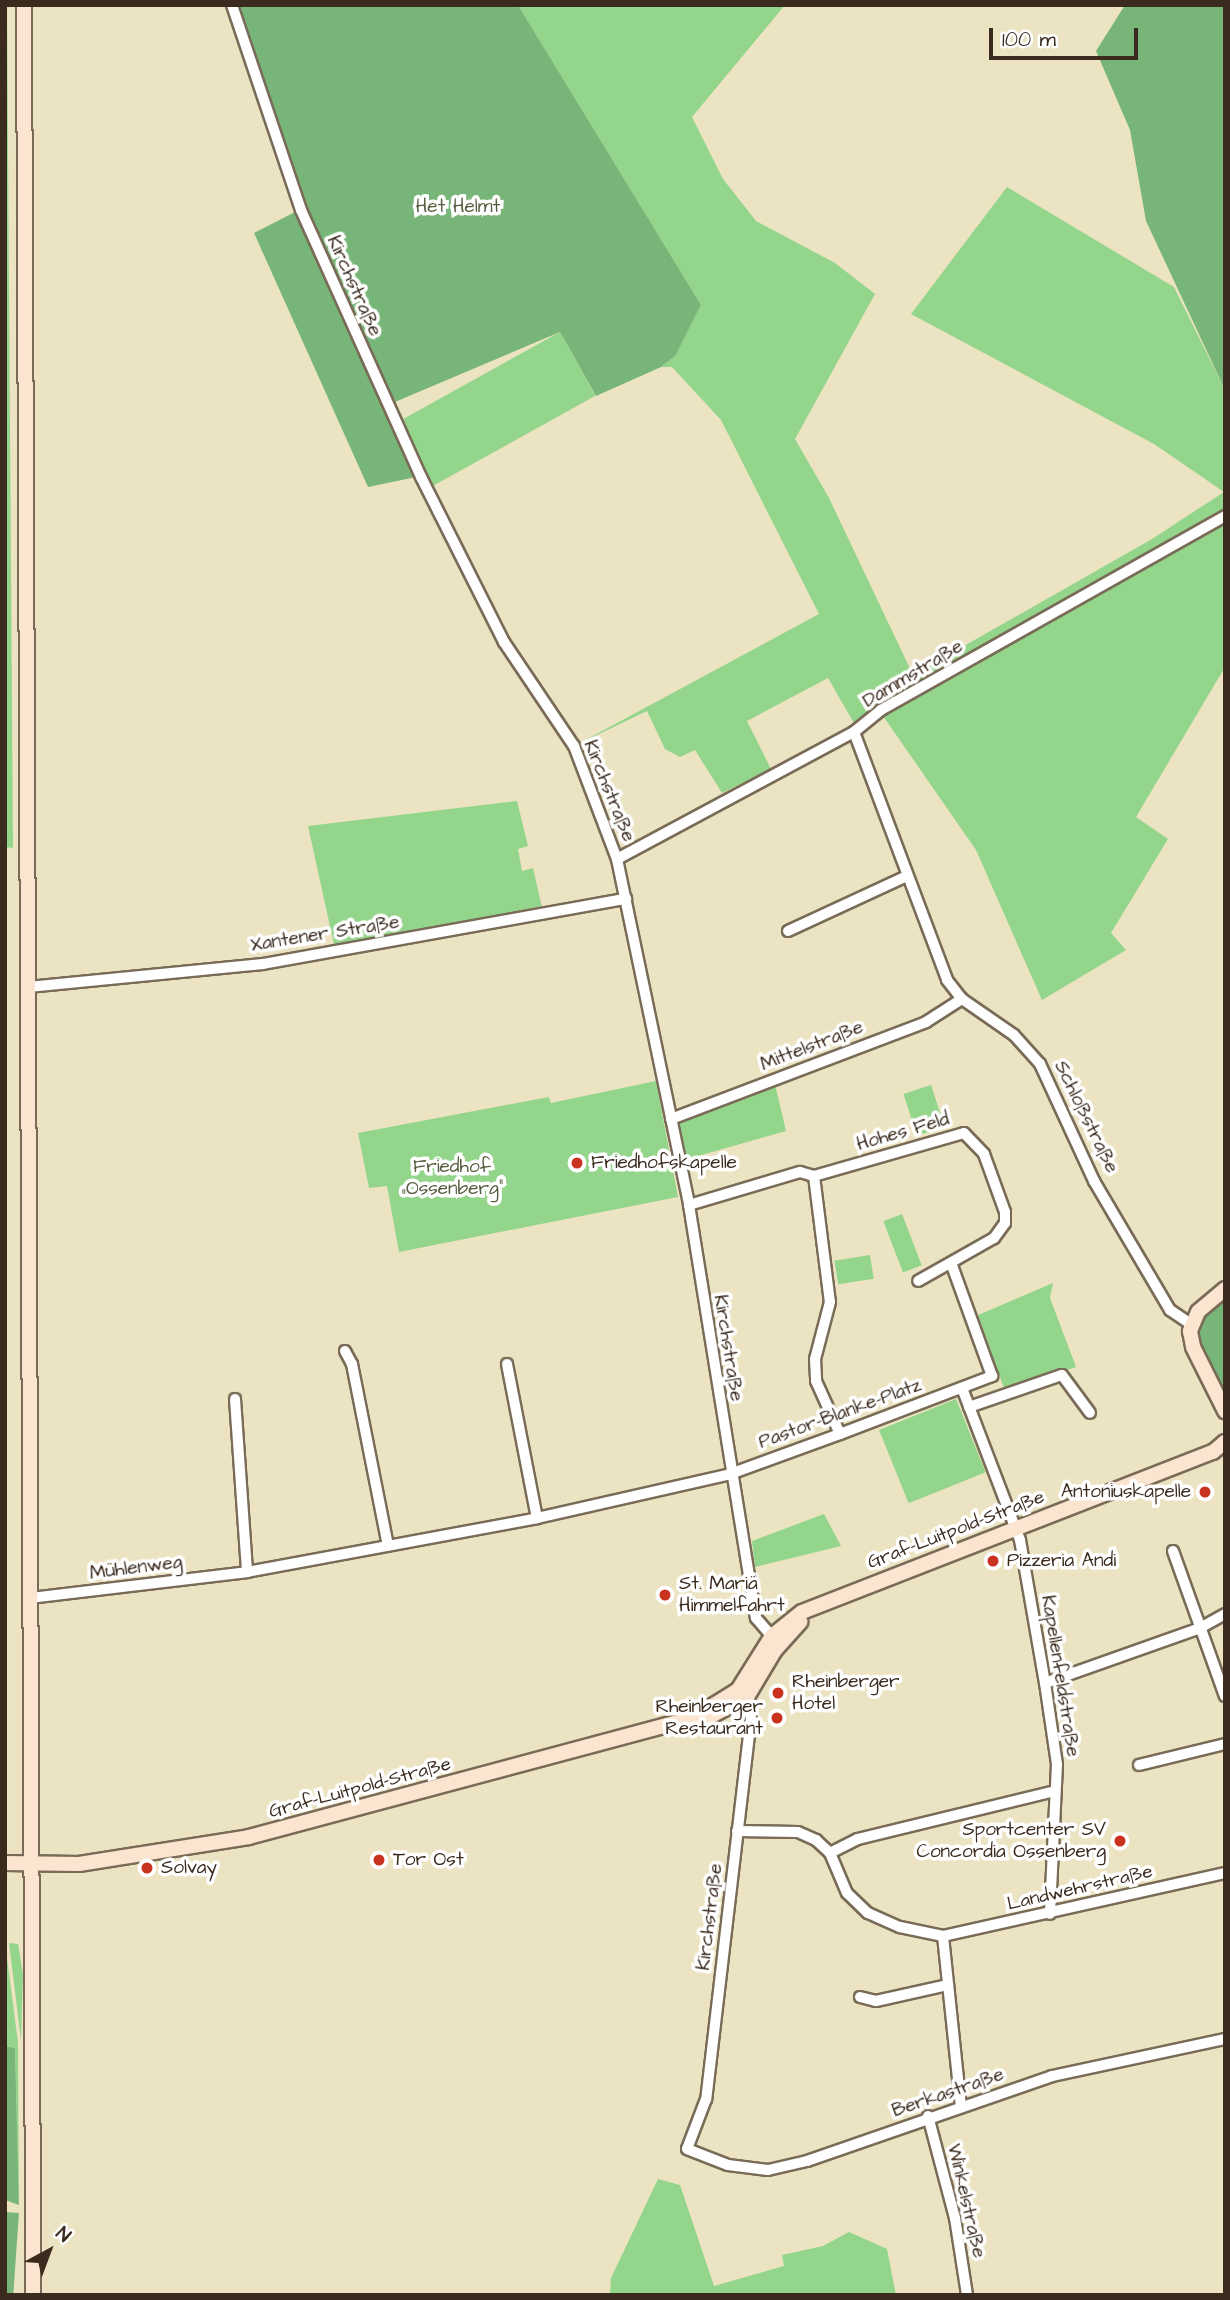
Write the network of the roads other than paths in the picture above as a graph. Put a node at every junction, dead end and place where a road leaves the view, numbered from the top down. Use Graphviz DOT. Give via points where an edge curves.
graph roads {
  1 [pos="24,5"];
  2 [pos="232,5"];
  3 [pos="1225,516"];
  4 [pos="854,732"];
  5 [pos="617,859"];
  6 [pos="906,876"];
  7 [pos="626,899"];
  8 [pos="788,931"];
  9 [pos="27,987"];
  10 [pos="962,999"];
  11 [pos="671,1119"];
  12 [pos="814,1176"];
  13 [pos="689,1205"];
  14 [pos="951,1263"];
  15 [pos="918,1281"];
  16 [pos="1222,1290"];
  17 [pos="1191,1324"];
  18 [pos="345,1352"];
  19 [pos="507,1364"];
  20 [pos="962,1388"];
  21 [pos="235,1399"];
  22 [pos="970,1407"];
  23 [pos="1225,1411"];
  24 [pos="1090,1413"];
  25 [pos="840,1434"];
  26 [pos="1225,1442"];
  27 [pos="730,1474"];
  28 [pos="537,1518"];
  29 [pos="1016,1529"];
  30 [pos="388,1545"];
  31 [pos="1173,1551"];
  32 [pos="247,1572"];
  33 [pos="30,1598"];
  34 [pos="1225,1614"];
  35 [pos="1200,1628"];
  36 [pos="775,1641"];
  37 [pos="1045,1684"];
  38 [pos="742,1694"];
  39 [pos="1225,1696"];
  40 [pos="1225,1744"];
  41 [pos="1139,1765"];
  42 [pos="1055,1791"];
  43 [pos="737,1831"];
  44 [pos="830,1853"];
  45 [pos="5,1863"];
  46 [pos="31,1864"];
  47 [pos="1225,1873"];
  48 [pos="1050,1914"];
  49 [pos="943,1936"];
  50 [pos="948,1985"];
  51 [pos="860,1997"];
  52 [pos="1225,2039"];
  53 [pos="961,2106"];
  54 [pos="928,2116"];
  55 [pos="687,2149"];
  56 [pos="33,2295"];
  57 [pos="967,2295"];
  1 -- 9 [label="main road"];
  2 -- 5 [label="street, Kirchstraße" via="300,210 421,478 504,642 574,746"];
  3 -- 4 [label="street, Dammstraße" via="881,710"];
  4 -- 5 [label="street, Dammstraße"];
  4 -- 6 [label="street, Schloßstraße"];
  5 -- 7 [label="street, Kirchstraße"];
  6 -- 8 [label="street"];
  6 -- 10 [label="street, Schloßstraße" via="947,980"];
  7 -- 9 [label="street, Xantener Straße" via="263,964"];
  7 -- 11 [label="street, Kirchstraße"];
  9 -- 33 [label="main road"];
  10 -- 11 [label="street, Mittelstraße" via="926,1023"];
  10 -- 17 [label="street, Schloßstraße" via="1014,1035 1040,1064 1094,1181 1170,1310"];
  11 -- 13 [label="street, Kirchstraße"];
  12 -- 13 [label="street, Hohes Feld" via="800,1172"];
  12 -- 14 [label="street, Hohes Feld" via="964,1133 984,1154 1005,1223 994,1238"];
  12 -- 25 [label="street" via="830,1302 815,1359 816,1381"];
  13 -- 27 [label="street, Kirchstraße"];
  14 -- 15 [label="street, Hohes Feld" via="925,1273"];
  14 -- 20 [label="street, Pastor-Blanke-Platz" via="992,1376"];
  16 -- 17 [label="main road"];
  17 -- 23 [label="main road" via="1193,1347"];
  18 -- 30 [label="street" via="352,1364"];
  19 -- 28 [label="street"];
  20 -- 22 [label="street"];
  20 -- 25 [label="street, Pastor-Blanke-Platz"];
  21 -- 32 [label="street"];
  22 -- 24 [label="street" via="1062,1375"];
  22 -- 29 [label="street"];
  25 -- 27 [label="street, Pastor-Blanke-Platz"];
  26 -- 29 [label="main road, Graf-Luitpold-Straße" via="1213,1452"];
  27 -- 28 [label="street, Mühlenweg"];
  27 -- 36 [label="street, Kirchstraße" via="756,1618"];
  28 -- 30 [label="street, Mühlenweg"];
  29 -- 36 [label="main road, Graf-Luitpold-Straße" via="816,1605"];
  29 -- 37 [label="street, Kapellenfeldstraße"];
  30 -- 32 [label="street, Mühlenweg"];
  31 -- 35 [label="street"];
  32 -- 33 [label="street, Mühlenweg"];
  33 -- 46 [label="main road"];
  34 -- 35 [label="street"];
  35 -- 37 [label="street"];
  35 -- 39 [label="street"];
  36 -- 38 [label="main road, Graf-Luitpold-Straße"];
  37 -- 42 [label="street, Kapellenfeldstraße" via="1057,1764"];
  38 -- 43 [label="street, Kirchstraße" via="751,1718"];
  38 -- 46 [label="main road, Graf-Luitpold-Straße" via="693,1718 249,1837 113,1860"];
  40 -- 41 [label="street"];
  42 -- 44 [label="street" via="858,1839"];
  42 -- 48 [label="street, Kapellenfeldstraße"];
  43 -- 44 [label="street" via="798,1832"];
  43 -- 55 [label="street, Kirchstraße" via="706,2099"];
  44 -- 49 [label="street, Landwehrstraße" via="847,1893 868,1913 900,1927"];
  45 -- 46 [label="main road, Graf-Luitpold-Straße"];
  46 -- 56 [label="main road"];
  47 -- 48 [label="street, Landwehrstraße"];
  48 -- 49 [label="street, Landwehrstraße"];
  49 -- 50 [label="street"];
  50 -- 51 [label="street" via="876,2001"];
  50 -- 53 [label="street"];
  52 -- 53 [label="street, Berkastraße" via="1052,2076"];
  53 -- 54 [label="street, Berkastraße"];
  54 -- 55 [label="street, Berkastraße" via="807,2161 768,2170 728,2165"];
  54 -- 57 [label="street, Winkelstraße" via="955,2218"];
}
